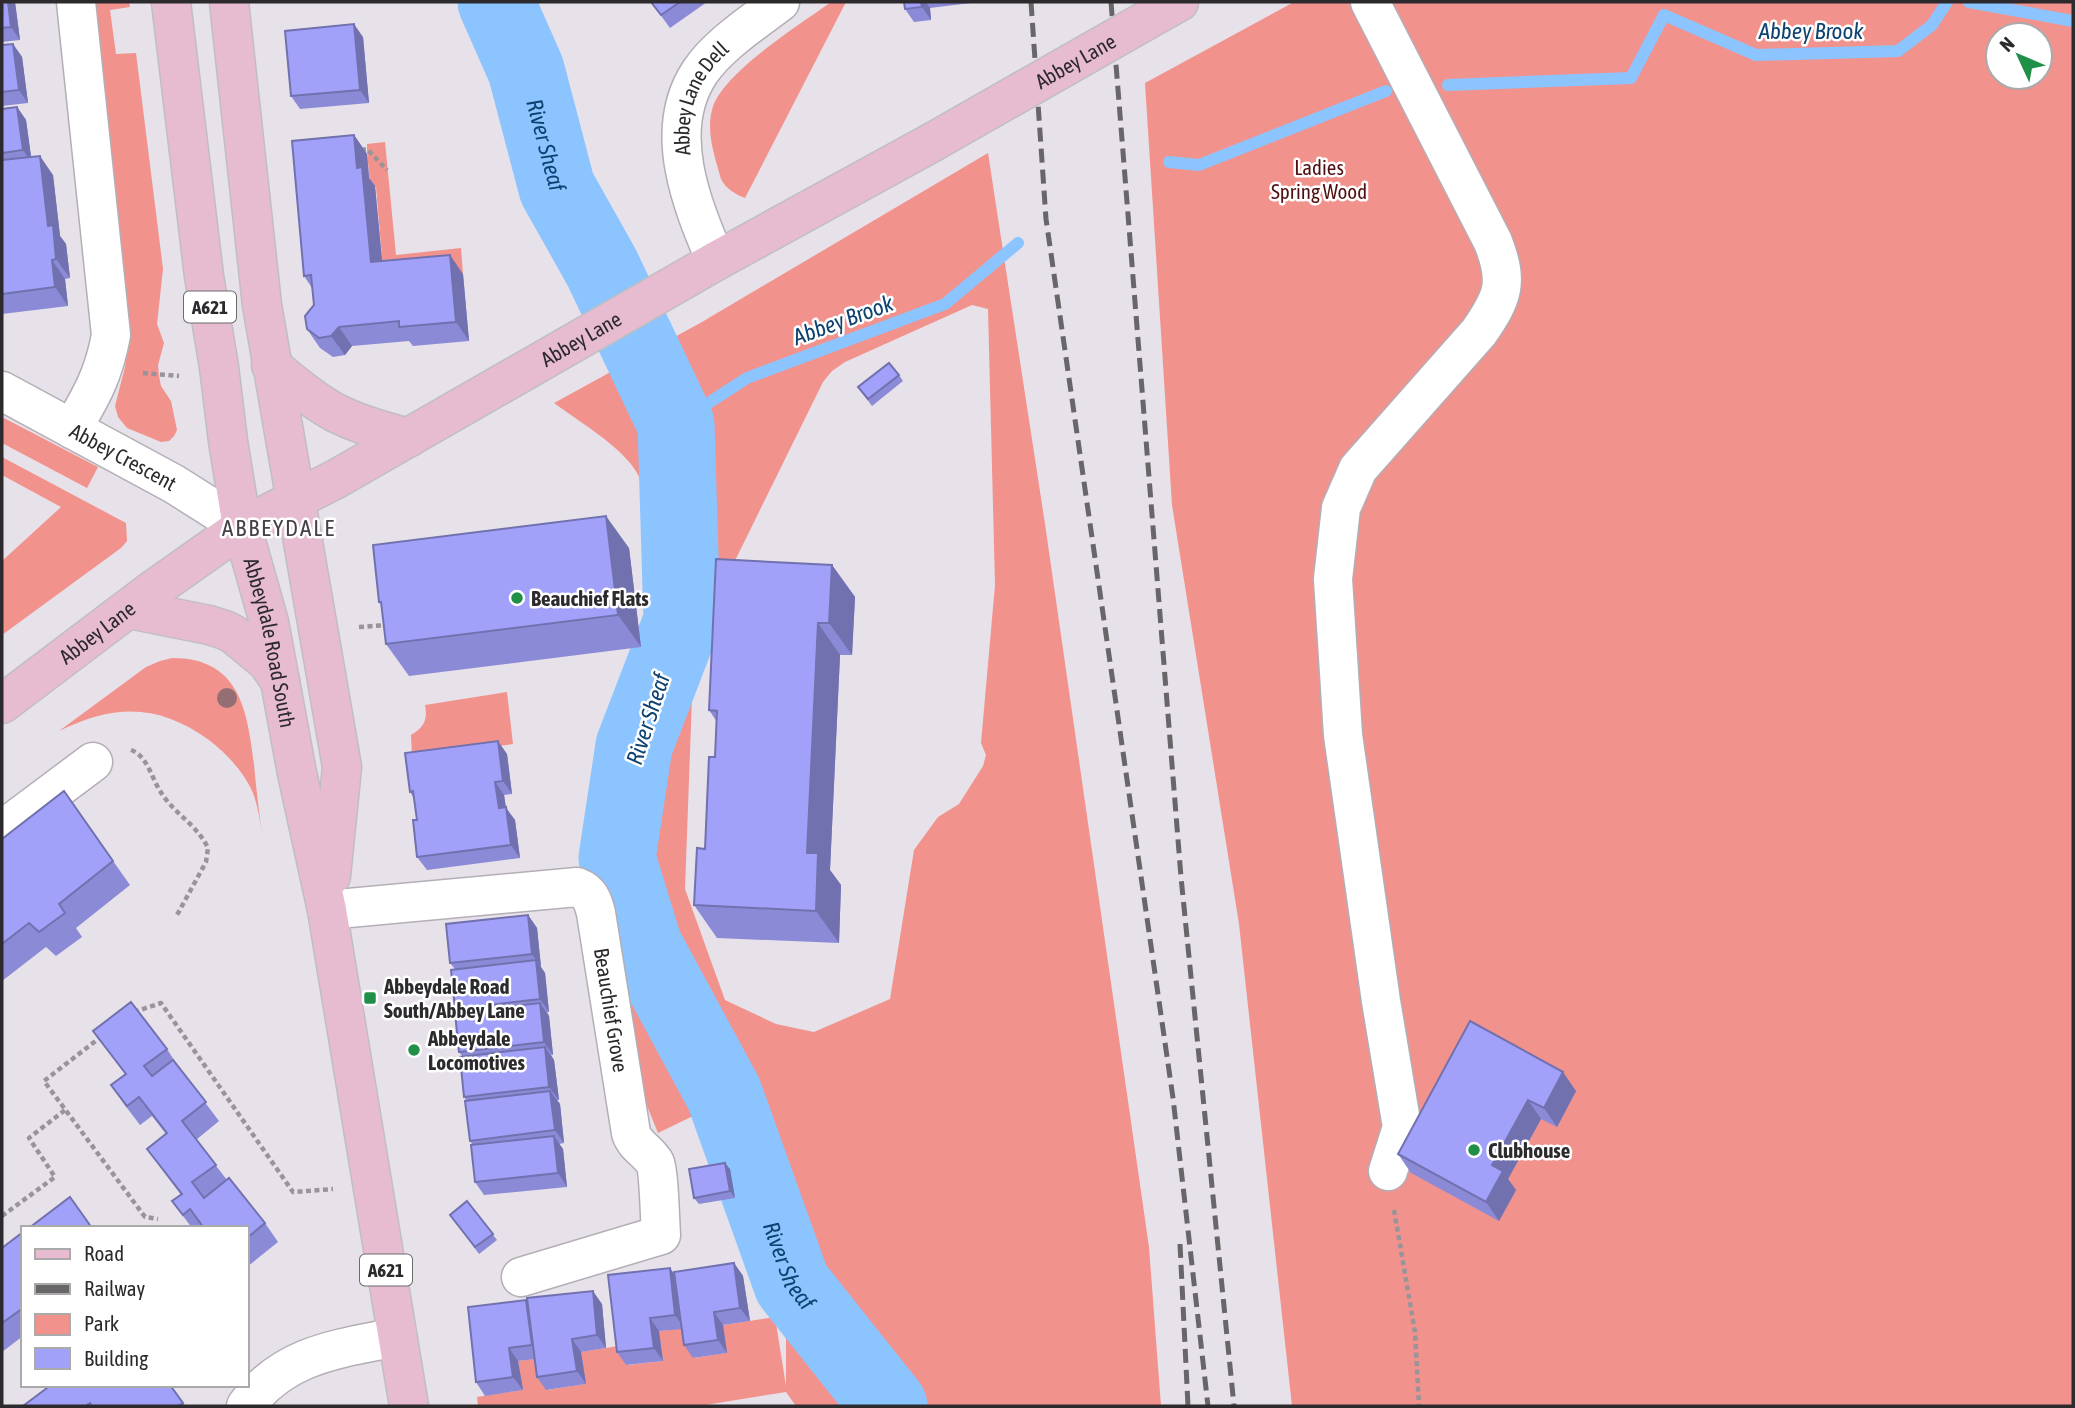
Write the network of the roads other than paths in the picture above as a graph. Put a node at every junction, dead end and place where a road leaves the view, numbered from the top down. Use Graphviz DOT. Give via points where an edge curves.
graph roads {
  1 [pos="76,2"];
  2 [pos="171,2"];
  3 [pos="229,2"];
  4 [pos="780,2"];
  5 [pos="1370,2"];
  6 [pos="1163,11"];
  7 [pos="716,261"];
  8 [pos="271,366"];
  9 [pos="2,391"];
  10 [pos="72,429"];
  11 [pos="408,438"];
  12 [pos="295,499"];
  13 [pos="242,527"];
  14 [pos="129,609"];
  15 [pos="282,683"];
  16 [pos="2,704"];
  17 [pos="93,762"];
  18 [pos="2,830"];
  19 [pos="327,910"];
  20 [pos="1388,1171"];
  21 [pos="521,1277"];
  22 [pos="397,1337"];
  23 [pos="246,1406"];
  24 [pos="409,1406"];
  1 -- 10 [label="street" via="111,335 96,388"];
  2 -- 13 [label="main road, Abbeydale Road South / A621" via="204,276"];
  3 -- 8 [label="main road, Abbeydale Road South / A621"];
  4 -- 7 [label="street, Abbey Lane Dell" via="713,56 685,105 683,150 688,186"];
  5 -- 20 [label="street" via="1493,242 1503,282 1493,312 1479,332 1358,469 1341,508 1334,579 1343,734 1402,1127"];
  6 -- 7 [label="main road, Abbey Lane, bridge"];
  7 -- 11 [label="main road, Abbey Lane"];
  8 -- 11 [label="main road" via="333,411"];
  8 -- 12 [label="main road, Abbeydale Road South / A621"];
  9 -- 10 [label="street, Abbey Crescent"];
  10 -- 13 [label="street, Abbey Crescent"];
  11 -- 12 [label="main road, Abbey Lane"];
  12 -- 13 [label="main road, Abbey Lane"];
  12 -- 19 [label="main road, Abbeydale Road South / A621" via="342,767"];
  13 -- 14 [label="main road, Abbey Lane"];
  13 -- 15 [label="main road, Abbeydale Road South / A621"];
  14 -- 15 [label="main road" via="233,634 267,662"];
  14 -- 16 [label="main road, Abbey Lane"];
  15 -- 19 [label="main road, Abbeydale Road South / A621"];
  17 -- 18 [label="street"];
  19 -- 21 [label="street, Beauchief Grove" via="578,887 593,900 631,1133 656,1165 661,1235"];
  19 -- 22 [label="main road, Abbeydale Road South / A621"];
  22 -- 23 [label="street" via="318,1353 290,1367"];
  22 -- 24 [label="main road, Abbeydale Road South / A621"];
}
